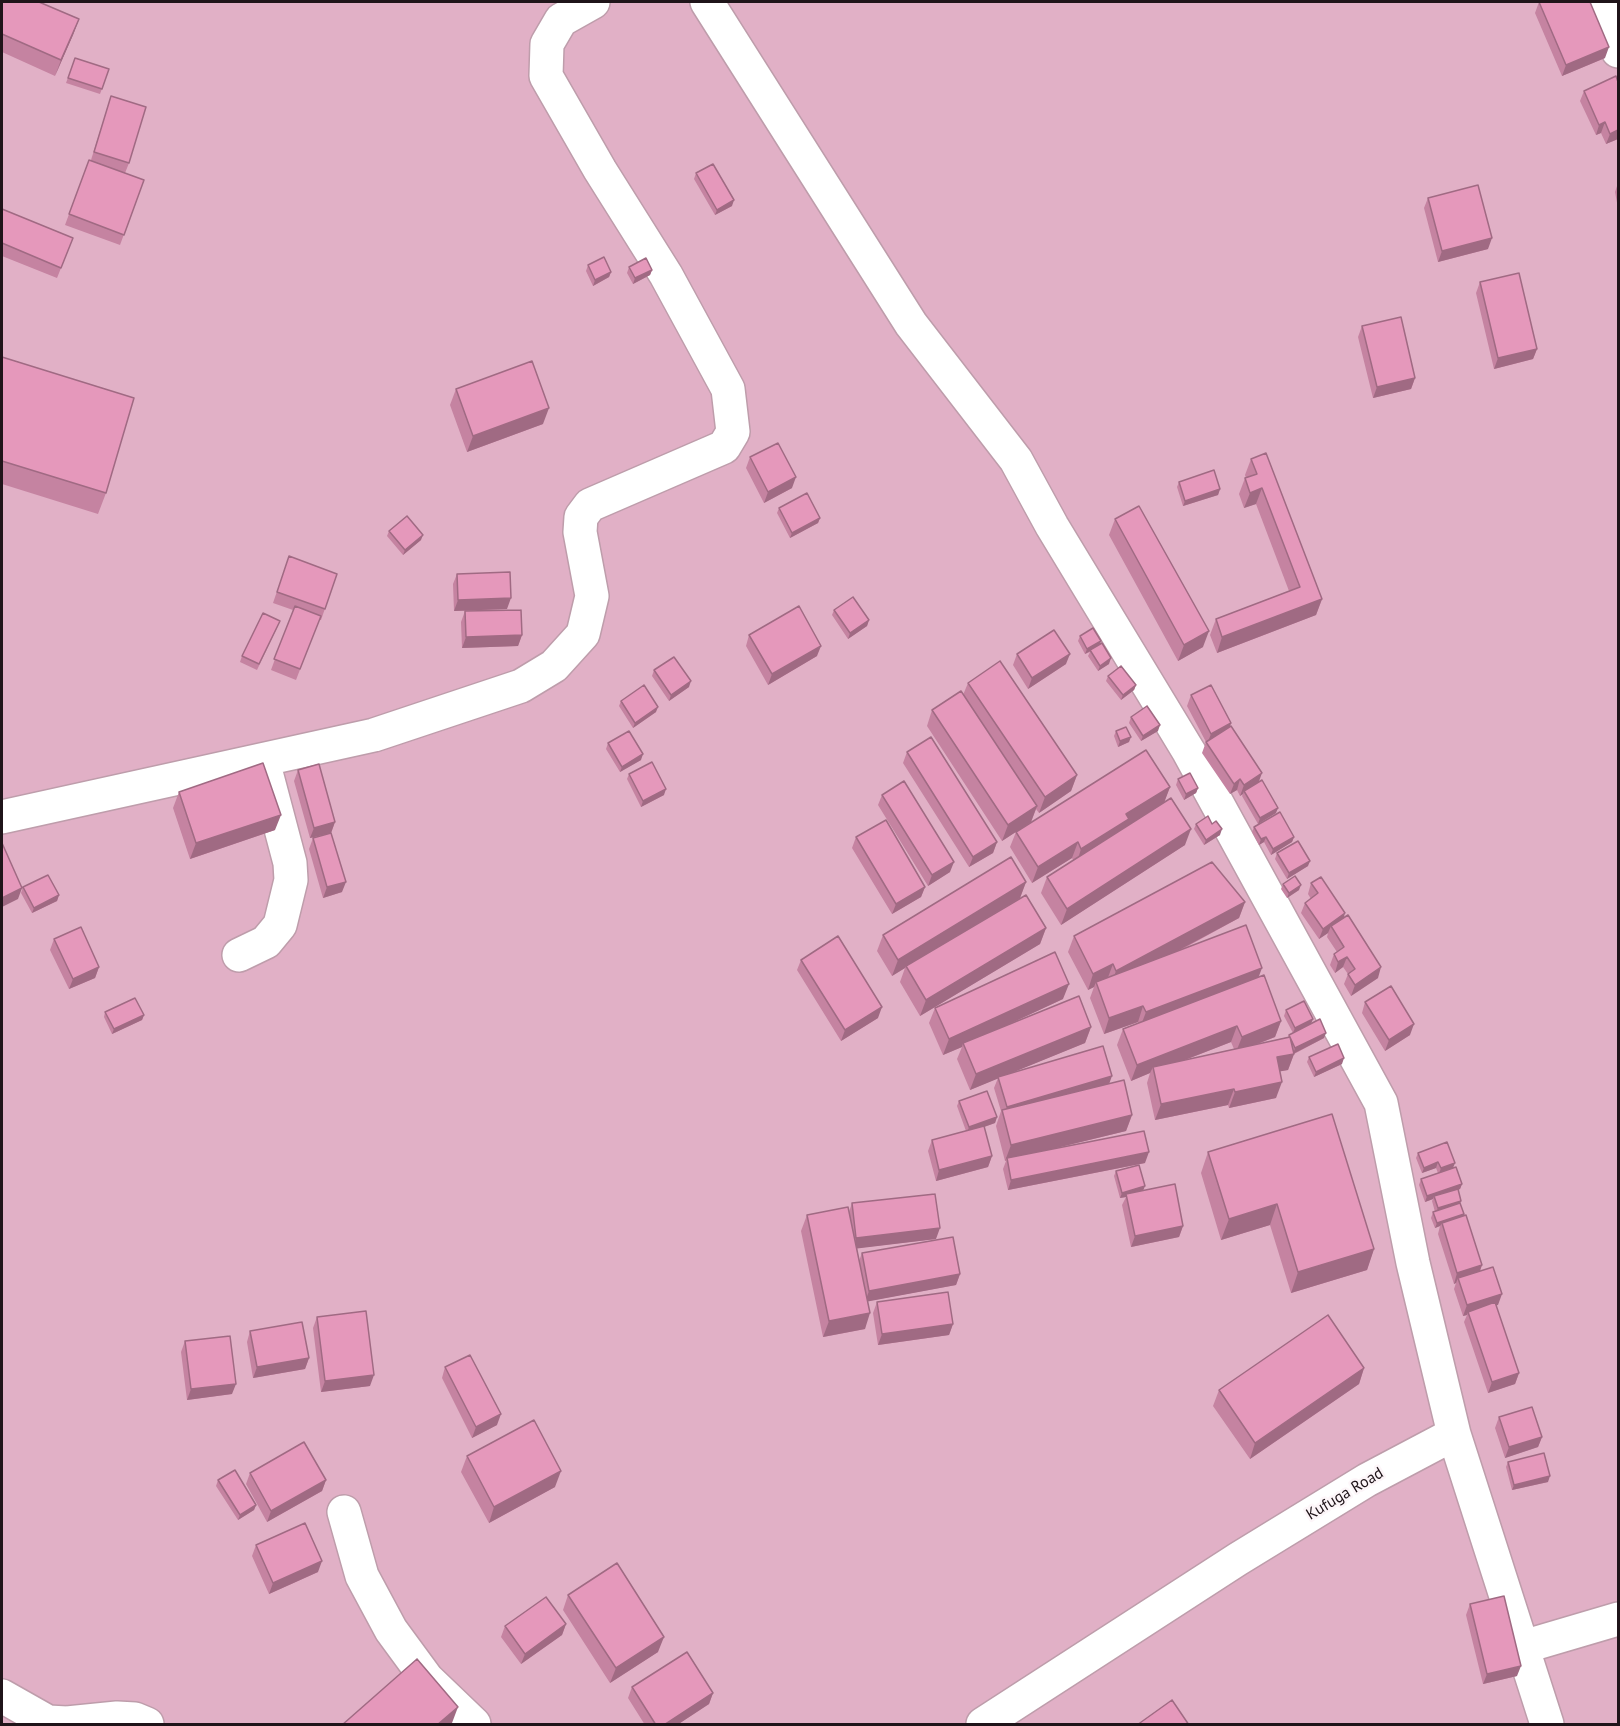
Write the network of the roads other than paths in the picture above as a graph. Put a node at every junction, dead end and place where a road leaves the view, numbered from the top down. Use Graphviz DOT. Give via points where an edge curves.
graph roads {
  1 [pos="593,2"];
  2 [pos="707,2"];
  3 [pos="1605,2"];
  4 [pos="1618,51"];
  5 [pos="262,760"];
  6 [pos="2,817"];
  7 [pos="239,955"];
  8 [pos="1454,1434"];
  9 [pos="344,1512"];
  10 [pos="1618,1619"];
  11 [pos="1522,1647"];
  12 [pos="2,1696"];
  13 [pos="147,1725"];
  14 [pos="474,1725"];
  15 [pos="982,1725"];
  16 [pos="1547,1725"];
  1 -- 5 [label="street" via="561,20 547,44 546,76 666,275 728,389 732,432 724,447 705,458 590,505 581,517 580,532 592,596 583,634 554,666 521,686 374,735"];
  2 -- 8 [label="street" via="911,324 1016,460 1189,752 1381,1103 1413,1263"];
  3 -- 4 [label="street"];
  5 -- 6 [label="street"];
  5 -- 7 [label="street" via="290,863 291,880 280,925 266,942"];
  8 -- 11 [label="street"];
  8 -- 15 [label="street, Kufuga Road" via="1368,1480 1238,1559"];
  9 -- 14 [label="street" via="362,1576 391,1630 427,1679"];
  10 -- 11 [label="street"];
  11 -- 16 [label="street"];
  12 -- 13 [label="street" via="48,1722 67,1724 117,1718 135,1719"];
}
